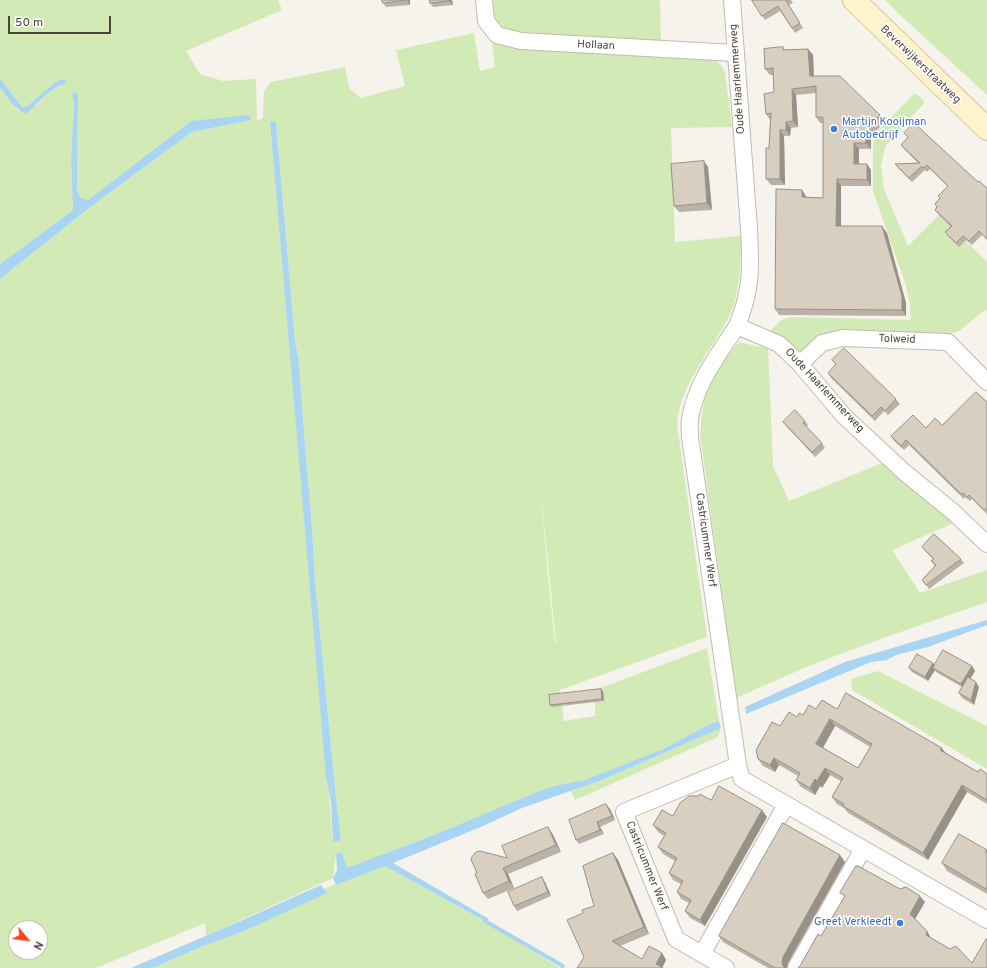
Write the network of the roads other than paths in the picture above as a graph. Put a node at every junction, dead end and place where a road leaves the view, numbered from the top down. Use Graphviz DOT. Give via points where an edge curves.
graph roads {
  1 [pos="484,0"];
  2 [pos="732,0"];
  3 [pos="854,0"];
  4 [pos="735,53"];
  5 [pos="987,129"];
  6 [pos="737,326"];
  7 [pos="800,364"];
  8 [pos="987,382"];
  9 [pos="987,544"];
  10 [pos="738,765"];
  11 [pos="786,805"];
  12 [pos="864,849"];
  13 [pos="987,920"];
  14 [pos="702,954"];
  15 [pos="726,968"];
  16 [pos="796,968"];
  1 -- 4 [label="street, Hollaan" via="486,21 497,35 522,41"];
  2 -- 4 [label="street, Oude Haarlemmerweg"];
  3 -- 5 [label="main road, Beverwijkerstraatweg"];
  4 -- 6 [label="street, Oude Haarlemmerweg" via="751,266 747,296"];
  6 -- 7 [label="street, Oude Haarlemmerweg" via="779,344"];
  6 -- 10 [label="street, Castricummer Werf" via="696,394 690,420 691,445"];
  7 -- 8 [label="street, Tolweid" via="822,343 843,338 948,342"];
  7 -- 9 [label="street, Oude Haarlemmerweg" via="844,416"];
  10 -- 11 [label="street, Castricummer Werf" via="742,779"];
  10 -- 14 [label="street, Castricummer Werf" via="624,812 676,939"];
  11 -- 12 [label="street, Castricummer Werf"];
  11 -- 14 [label="street"];
  12 -- 13 [label="street, Castricummer Werf"];
  12 -- 16 [label="street"];
  14 -- 15 [label="street, Castricummer Werf"];
}
